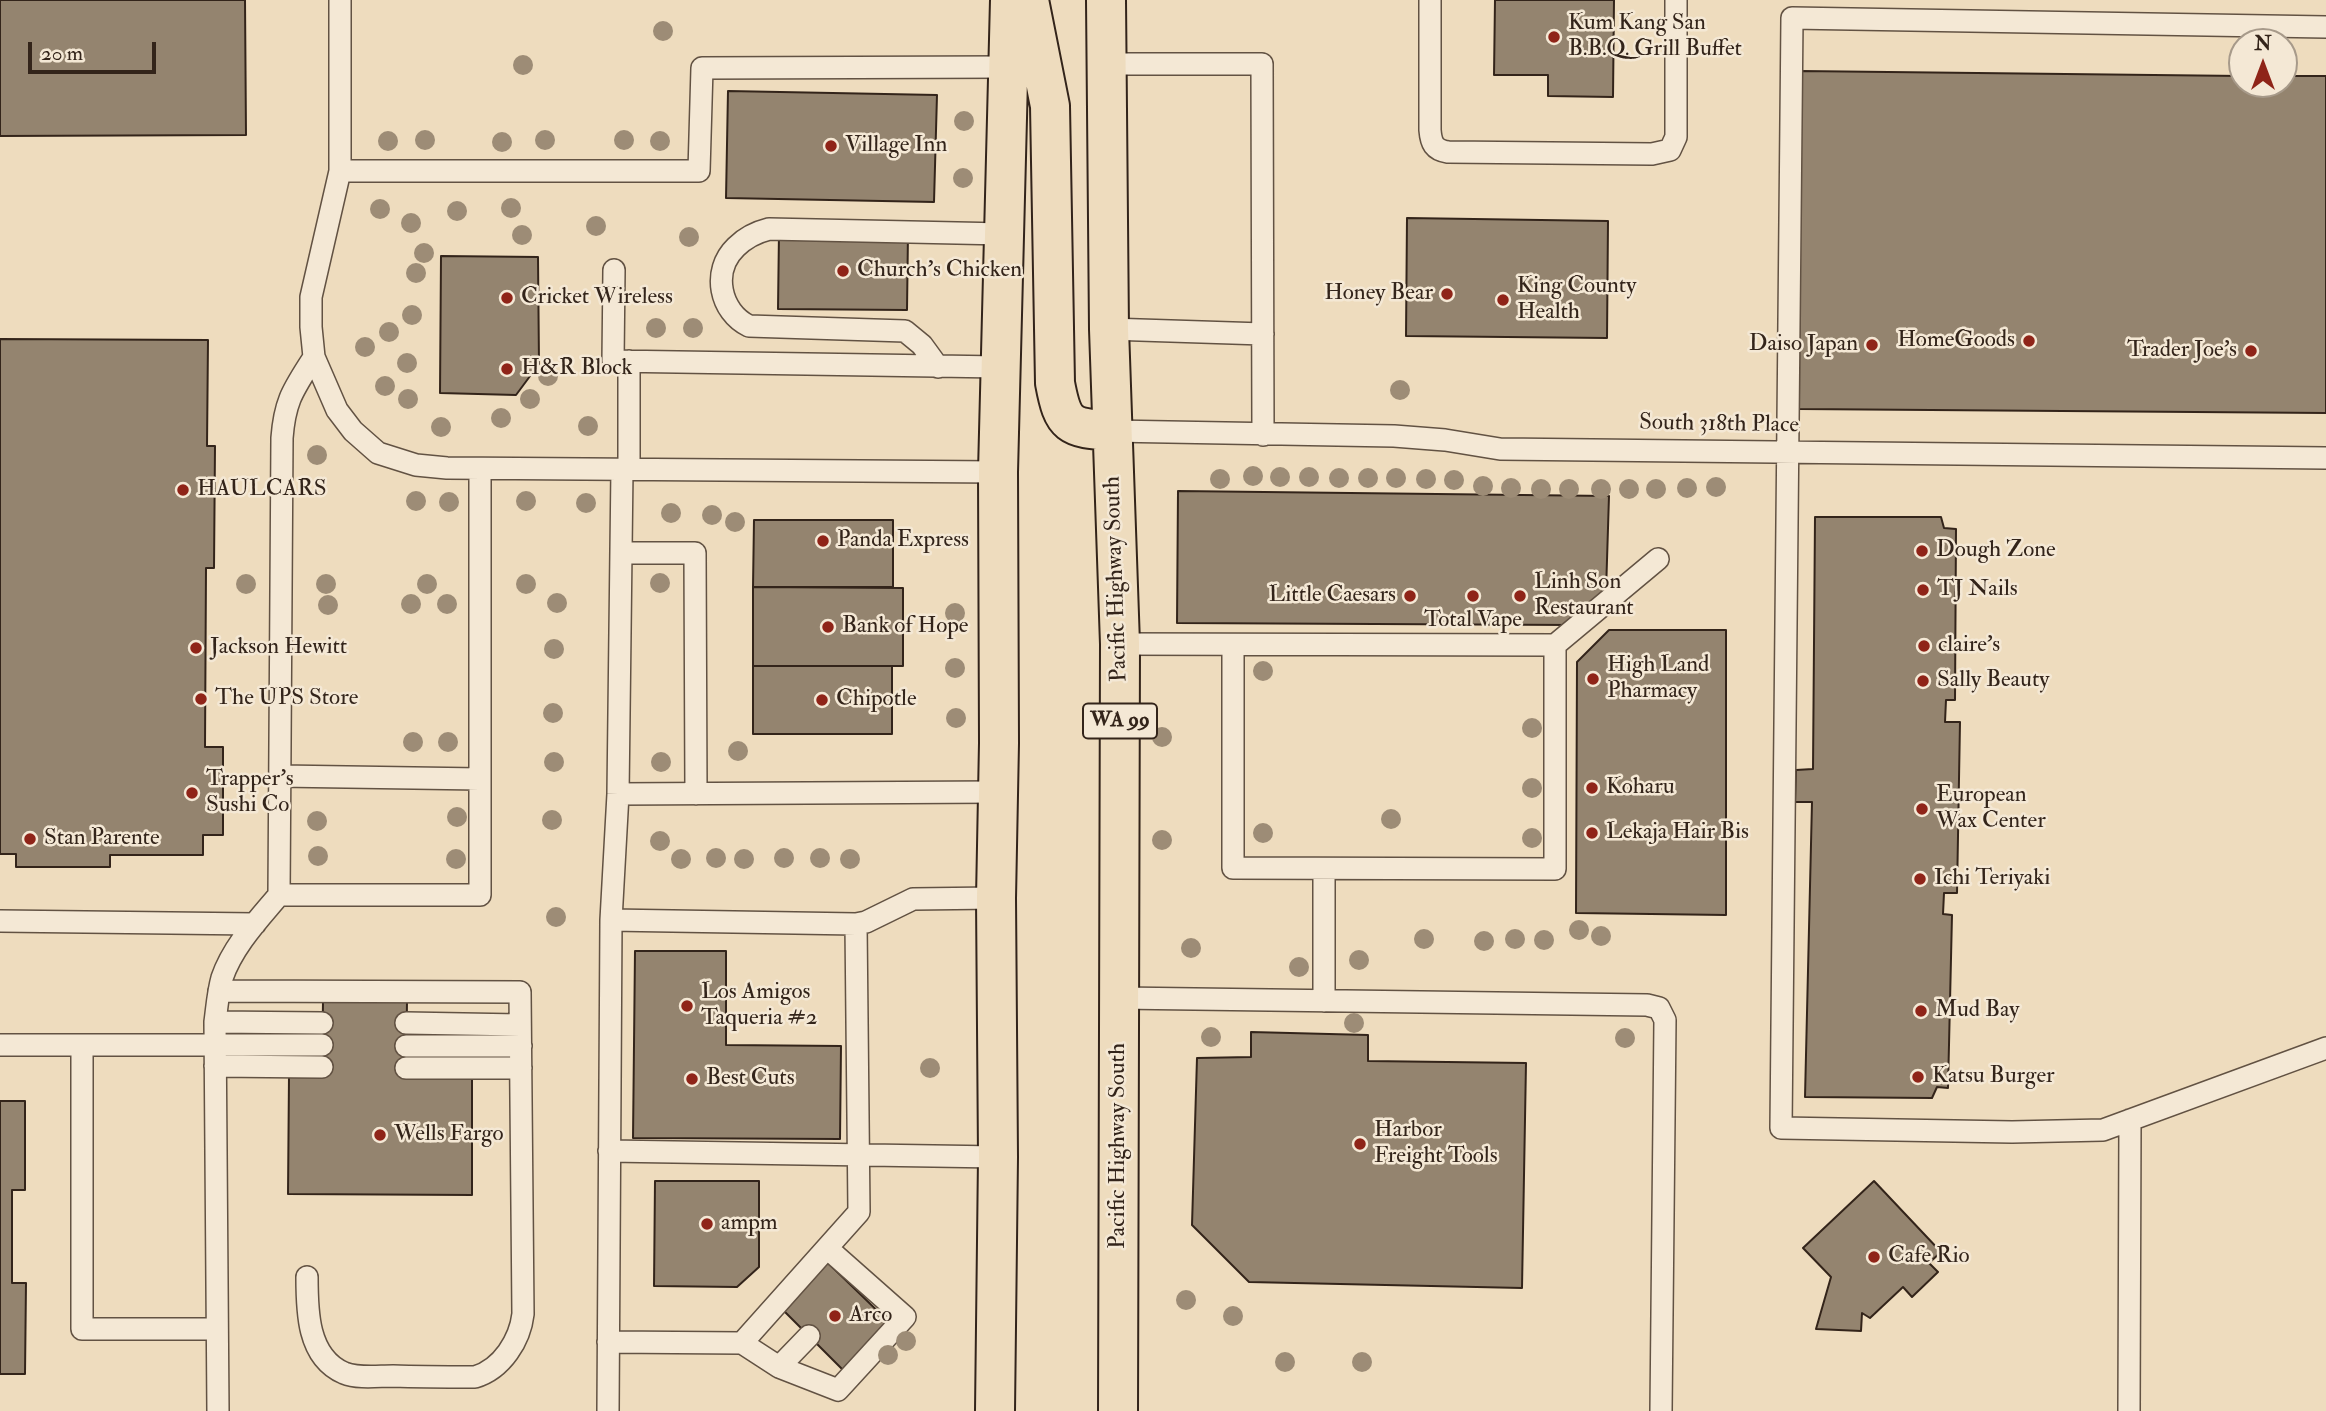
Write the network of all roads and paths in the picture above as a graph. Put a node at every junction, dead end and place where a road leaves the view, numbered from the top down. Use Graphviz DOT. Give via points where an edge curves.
graph roads {
  1 [pos="340,0"];
  2 [pos="1010,0"];
  3 [pos="1029,0"];
  4 [pos="1106,0"];
  5 [pos="1430,0"];
  6 [pos="1676,0"];
  7 [pos="2326,27"];
  8 [pos="1107,64"];
  9 [pos="1008,67"];
  10 [pos="340,171"];
  11 [pos="1004,234"];
  12 [pos="614,270"];
  13 [pos="1110,329"];
  14 [pos="1263,334"];
  15 [pos="314,357"];
  16 [pos="629,361"];
  17 [pos="938,366"];
  18 [pos="1000,366"];
  19 [pos="1112,431"];
  20 [pos="1263,435"];
  21 [pos="1788,453"];
  22 [pos="2326,458"];
  23 [pos="480,469"];
  24 [pos="625,469"];
  25 [pos="998,472"];
  26 [pos="621,554"];
  27 [pos="1658,559"];
  28 [pos="1120,645"];
  29 [pos="1233,645"];
  30 [pos="1555,645"];
  31 [pos="280,776"];
  32 [pos="480,779"];
  33 [pos="998,792"];
  34 [pos="618,794"];
  35 [pos="696,794"];
  36 [pos="1324,869"];
  37 [pos="279,895"];
  38 [pos="996,898"];
  39 [pos="611,920"];
  40 [pos="0,921"];
  41 [pos="255,924"];
  42 [pos="856,925"];
  43 [pos="219,992"];
  44 [pos="1119,998"];
  45 [pos="1324,1001"];
  46 [pos="215,1022"];
  47 [pos="322,1023"];
  48 [pos="406,1023"];
  49 [pos="520,1025"];
  50 [pos="0,1045"];
  51 [pos="82,1045"];
  52 [pos="322,1045"];
  53 [pos="406,1046"];
  54 [pos="521,1046"];
  55 [pos="2326,1048"];
  56 [pos="215,1056"];
  57 [pos="322,1067"];
  58 [pos="406,1068"];
  59 [pos="521,1068"];
  60 [pos="2130,1120"];
  61 [pos="609,1151"];
  62 [pos="858,1154"];
  63 [pos="998,1157"];
  64 [pos="827,1248"];
  65 [pos="307,1277"];
  66 [pos="217,1329"];
  67 [pos="809,1336"];
  68 [pos="608,1342"];
  69 [pos="741,1343"];
  70 [pos="779,1367"];
  71 [pos="218,1411"];
  72 [pos="608,1411"];
  73 [pos="995,1411"];
  74 [pos="1118,1411"];
  75 [pos="1661,1411"];
  76 [pos="2129,1411"];
  1 -- 10 [label="lane"];
  2 -- 9 [label="main road"];
  3 -- 19 [label="main road" via="1049,106 1055,383 1060,411 1072,424"];
  4 -- 8 [label="main road, Pacific Highway South / WA 99"];
  5 -- 6 [label="lane" via="1430,130 1437,149 1639,153 1664,153 1675,142"];
  7 -- 21 [label="lane" via="1792,18"];
  8 -- 13 [label="main road, Pacific Highway South / WA 99"];
  8 -- 14 [label="lane" via="1262,64"];
  9 -- 10 [label="lane" via="702,68 699,171"];
  9 -- 11 [label="main road"];
  10 -- 15 [label="lane" via="311,297"];
  11 -- 17 [label="lane" via="769,229 736,247 724,265 727,307 749,326 905,331"];
  11 -- 18 [label="main road"];
  12 -- 16 [label="lane" via="614,361"];
  13 -- 14 [label="lane"];
  13 -- 19 [label="main road, Pacific Highway South / WA 99"];
  14 -- 20 [label="lane"];
  15 -- 23 [label="lane" via="337,410 378,453 416,465"];
  15 -- 31 [label="lane" via="284,412"];
  16 -- 17 [label="lane"];
  16 -- 24 [label="lane"];
  17 -- 18 [label="lane"];
  18 -- 25 [label="main road"];
  19 -- 20 [label="lane, South 318th Place"];
  19 -- 28 [label="main road, Pacific Highway South / WA 99"];
  20 -- 21 [label="lane, South 318th Place" via="1394,436 1500,449"];
  21 -- 22 [label="lane, South 318th Place"];
  21 -- 60 [label="lane" via="1781,1128 2103,1130"];
  23 -- 24 [label="lane"];
  23 -- 32 [label="lane"];
  24 -- 25 [label="lane"];
  24 -- 26 [label="lane"];
  25 -- 33 [label="main road"];
  26 -- 34 [label="lane"];
  26 -- 35 [label="lane" via="695,554"];
  27 -- 30 [label="lane"];
  28 -- 29 [label="lane"];
  28 -- 44 [label="main road, Pacific Highway South / WA 99"];
  29 -- 30 [label="lane"];
  29 -- 36 [label="lane" via="1233,868"];
  30 -- 36 [label="lane" via="1555,869"];
  31 -- 32 [label="lane"];
  31 -- 37 [label="lane"];
  32 -- 37 [label="lane" via="480,895"];
  33 -- 35 [label="lane"];
  33 -- 38 [label="main road"];
  34 -- 35 [label="lane"];
  34 -- 39 [label="lane"];
  36 -- 45 [label="lane"];
  37 -- 41 [label="lane"];
  38 -- 42 [label="lane" via="913,899"];
  38 -- 63 [label="main road"];
  39 -- 42 [label="lane"];
  39 -- 61 [label="lane"];
  40 -- 41 [label="lane"];
  41 -- 43 [label="lane" via="229,963"];
  42 -- 62 [label="lane"];
  43 -- 46 [label="lane"];
  43 -- 49 [label="lane" via="520,992"];
  44 -- 45 [label="lane"];
  44 -- 74 [label="main road, Pacific Highway South / WA 99"];
  45 -- 75 [label="lane" via="1659,1008 1665,1029"];
  46 -- 47 [label="lane"];
  46 -- 56 [label="lane"];
  48 -- 49 [label="lane"];
  49 -- 54 [label="lane"];
  50 -- 51 [label="lane"];
  51 -- 56 [label="lane"];
  51 -- 66 [label="lane" via="82,1329"];
  52 -- 56 [label="lane"];
  53 -- 54 [label="lane"];
  54 -- 59 [label="lane"];
  55 -- 60 [label="lane"];
  56 -- 57 [label="lane"];
  56 -- 66 [label="lane"];
  58 -- 59 [label="lane"];
  59 -- 65 [label="lane" via="523,1314 510,1350 491,1370 475,1377 343,1372 325,1357 311,1331"];
  60 -- 76 [label="lane"];
  61 -- 62 [label="lane"];
  61 -- 68 [label="lane"];
  62 -- 63 [label="lane"];
  62 -- 64 [label="lane" via="859,1212"];
  63 -- 73 [label="main road"];
  64 -- 69 [label="lane"];
  64 -- 70 [label="lane" via="858,1284 905,1317 838,1390"];
  66 -- 71 [label="lane"];
  67 -- 70 [label="lane"];
  68 -- 69 [label="lane"];
  68 -- 72 [label="lane"];
  69 -- 70 [label="lane"];
}
